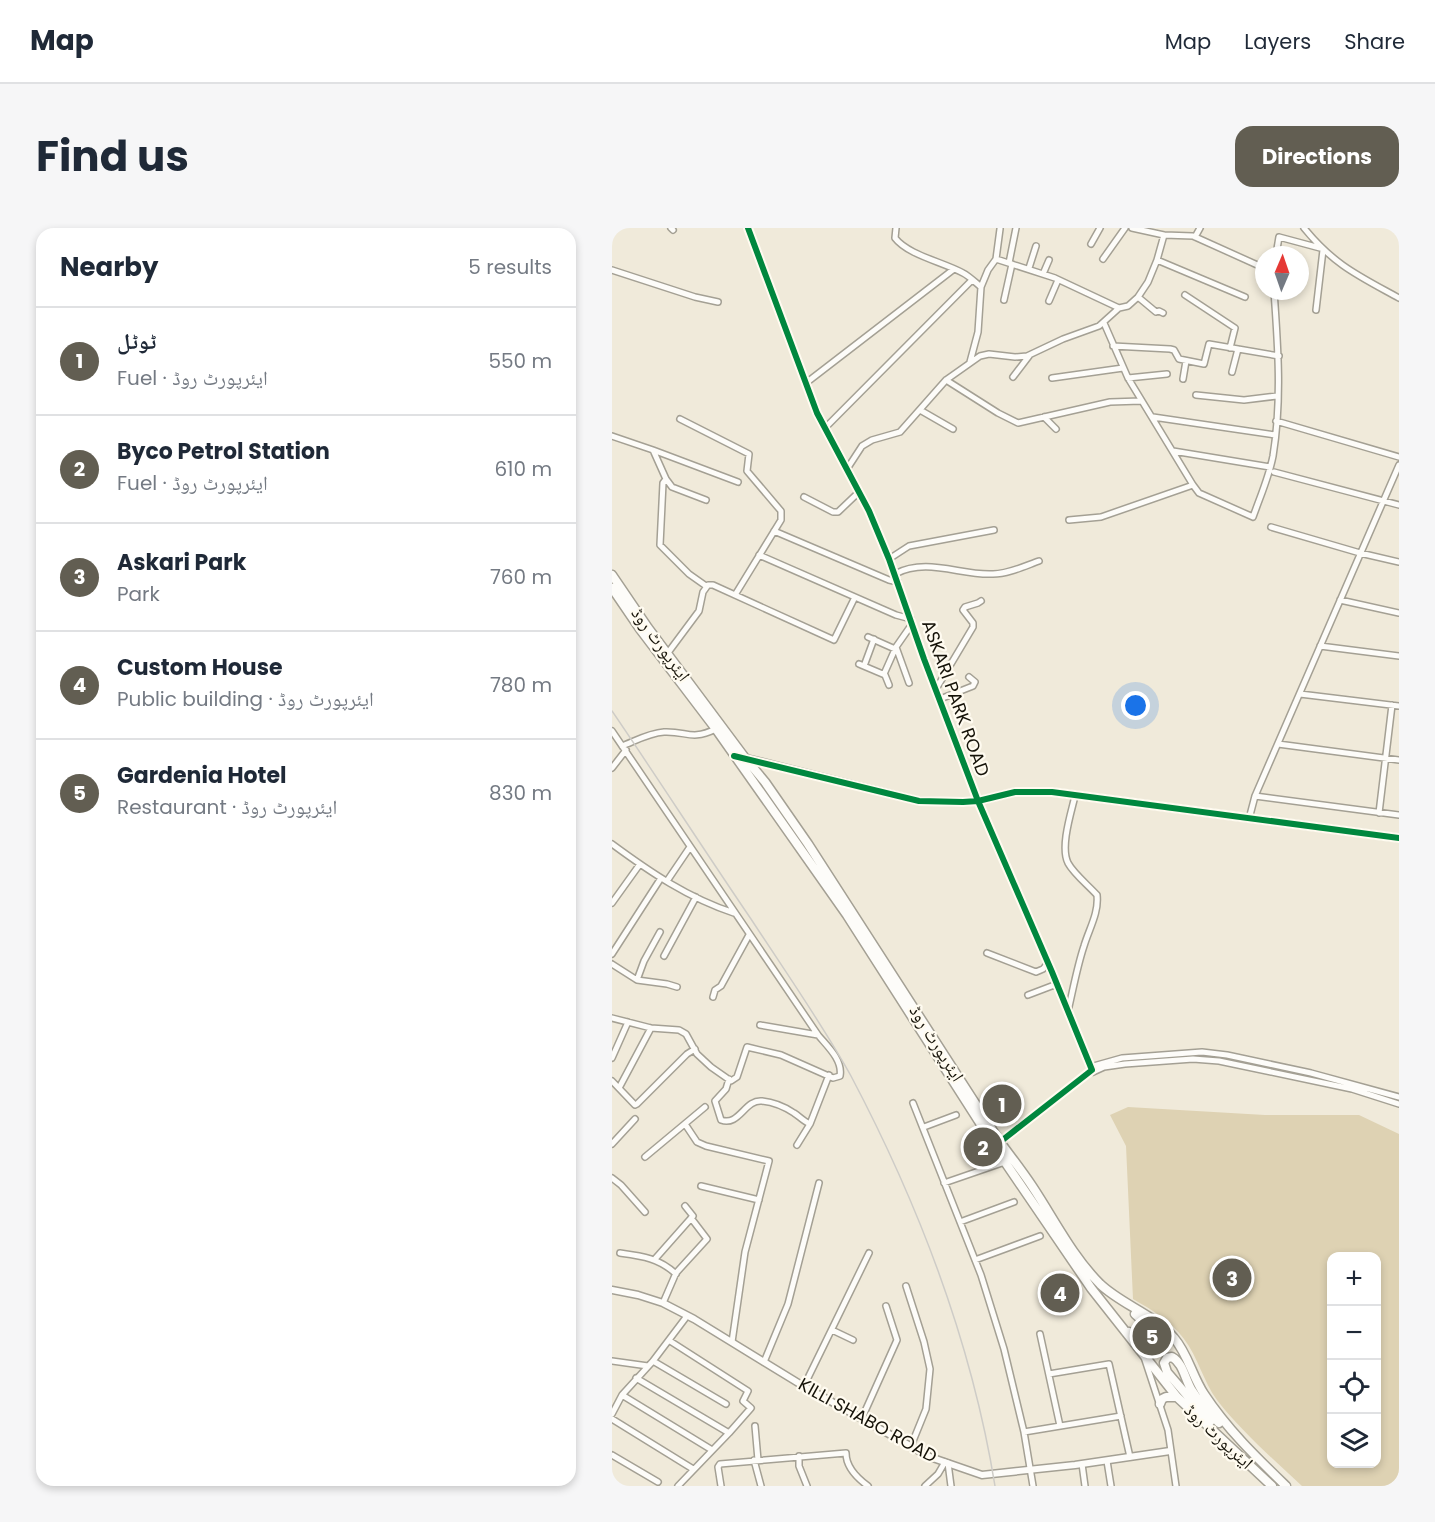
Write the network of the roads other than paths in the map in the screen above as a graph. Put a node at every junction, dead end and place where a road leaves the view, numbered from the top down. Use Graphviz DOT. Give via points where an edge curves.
graph roads {
  1 [pos="748,228"];
  2 [pos="896,228"];
  3 [pos="1016,228"];
  4 [pos="1100,228"];
  5 [pos="1125,228"];
  6 [pos="1132,228"];
  7 [pos="1200,228"];
  8 [pos="1304,228"];
  9 [pos="1000,229"];
  10 [pos="1160,232"];
  11 [pos="1196,237"];
  12 [pos="1091,244"];
  13 [pos="1036,246"];
  14 [pos="1278,246"];
  15 [pos="1322,249"];
  16 [pos="996,259"];
  17 [pos="1103,259"];
  18 [pos="1048,260"];
  19 [pos="1157,260"];
  20 [pos="1010,263"];
  21 [pos="1255,263"];
  22 [pos="1029,268"];
  23 [pos="954,269"];
  24 [pos="612,270"];
  25 [pos="1043,274"];
  26 [pos="972,280"];
  27 [pos="1058,280"];
  28 [pos="981,287"];
  29 [pos="1185,295"];
  30 [pos="1138,297"];
  31 [pos="1245,297"];
  32 [pos="1399,298"];
  33 [pos="1004,300"];
  34 [pos="1275,300"];
  35 [pos="1049,301"];
  36 [pos="718,302"];
  37 [pos="1119,308"];
  38 [pos="1316,310"];
  39 [pos="1163,313"];
  40 [pos="1104,323"];
  41 [pos="1113,346"];
  42 [pos="1230,348"];
  43 [pos="1238,349"];
  44 [pos="1030,355"];
  45 [pos="1279,356"];
  46 [pos="1186,361"];
  47 [pos="970,362"];
  48 [pos="1124,368"];
  49 [pos="1232,372"];
  50 [pos="1167,374"];
  51 [pos="1013,377"];
  52 [pos="1052,378"];
  53 [pos="1128,378"];
  54 [pos="1183,379"];
  55 [pos="946,380"];
  56 [pos="806,383"];
  57 [pos="1197,395"];
  58 [pos="1277,396"];
  59 [pos="1141,401"];
  60 [pos="920,410"];
  61 [pos="1044,417"];
  62 [pos="1153,417"];
  63 [pos="680,418"];
  64 [pos="1276,421"];
  65 [pos="825,428"];
  66 [pos="953,429"];
  67 [pos="1056,429"];
  68 [pos="1275,435"];
  69 [pos="612,436"];
  70 [pos="653,450"];
  71 [pos="1173,451"];
  72 [pos="1399,457"];
  73 [pos="1399,465"];
  74 [pos="848,469"];
  75 [pos="1272,469"];
  76 [pos="666,479"];
  77 [pos="738,482"];
  78 [pos="1193,486"];
  79 [pos="859,492"];
  80 [pos="804,497"];
  81 [pos="706,500"];
  82 [pos="1383,501"];
  83 [pos="1399,506"];
  84 [pos="1069,520"];
  85 [pos="1271,527"];
  86 [pos="994,530"];
  87 [pos="774,531"];
  88 [pos="1360,553"];
  89 [pos="759,555"];
  90 [pos="889,559"];
  91 [pos="1039,561"];
  92 [pos="1399,562"];
  93 [pos="895,574"];
  94 [pos="612,575"];
  95 [pos="898,582"];
  96 [pos="706,586"];
  97 [pos="612,588"];
  98 [pos="735,595"];
  99 [pos="855,597"];
  100 [pos="1340,600"];
  101 [pos="981,601"];
  102 [pos="1399,613"];
  103 [pos="911,622"];
  104 [pos="1320,646"];
  105 [pos="896,648"];
  106 [pos="668,654"];
  107 [pos="1399,656"];
  108 [pos="884,674"];
  109 [pos="969,677"];
  110 [pos="909,683"];
  111 [pos="889,684"];
  112 [pos="936,689"];
  113 [pos="1300,694"];
  114 [pos="940,699"];
  115 [pos="1396,706"];
  116 [pos="716,729"];
  117 [pos="612,731"];
  118 [pos="1278,744"];
  119 [pos="624,748"];
  120 [pos="734,756"];
  121 [pos="745,758"];
  122 [pos="1386,758"];
  123 [pos="615,759"];
  124 [pos="1399,760"];
  125 [pos="612,768"];
  126 [pos="1075,796"];
  127 [pos="1255,796"];
  128 [pos="978,801"];
  129 [pos="1378,813"];
  130 [pos="1399,815"];
  131 [pos="1249,819"];
  132 [pos="1399,838"];
  133 [pos="612,844"];
  134 [pos="690,847"];
  135 [pos="639,864"];
  136 [pos="664,880"];
  137 [pos="696,897"];
  138 [pos="612,903"];
  139 [pos="734,913"];
  140 [pos="660,933"];
  141 [pos="749,935"];
  142 [pos="987,953"];
  143 [pos="612,954"];
  144 [pos="664,956"];
  145 [pos="1048,963"];
  146 [pos="612,964"];
  147 [pos="637,980"];
  148 [pos="1057,984"];
  149 [pos="677,987"];
  150 [pos="1028,995"];
  151 [pos="713,997"];
  152 [pos="1068,1011"];
  153 [pos="612,1018"];
  154 [pos="627,1022"];
  155 [pos="760,1025"];
  156 [pos="651,1028"];
  157 [pos="818,1035"];
  158 [pos="695,1048"];
  159 [pos="612,1058"];
  160 [pos="1092,1070"];
  161 [pos="829,1075"];
  162 [pos="729,1079"];
  163 [pos="612,1081"];
  164 [pos="619,1088"];
  165 [pos="1399,1097"];
  166 [pos="913,1103"];
  167 [pos="1399,1104"];
  168 [pos="705,1107"];
  169 [pos="956,1115"];
  170 [pos="635,1119"];
  171 [pos="685,1124"];
  172 [pos="810,1124"];
  173 [pos="924,1127"];
  174 [pos="1000,1142"];
  175 [pos="612,1144"];
  176 [pos="797,1145"];
  177 [pos="645,1157"];
  178 [pos="1005,1162"];
  179 [pos="612,1178"];
  180 [pos="819,1183"];
  181 [pos="944,1183"];
  182 [pos="701,1186"];
  183 [pos="759,1200"];
  184 [pos="1014,1202"];
  185 [pos="685,1206"];
  186 [pos="645,1212"];
  187 [pos="691,1218"];
  188 [pos="960,1222"];
  189 [pos="1040,1236"];
  190 [pos="620,1253"];
  191 [pos="869,1253"];
  192 [pos="655,1259"];
  193 [pos="975,1260"];
  194 [pos="676,1274"];
  195 [pos="906,1286"];
  196 [pos="612,1290"];
  197 [pos="1113,1294"];
  198 [pos="663,1304"];
  199 [pos="886,1306"];
  200 [pos="687,1316"];
  201 [pos="1117,1321"];
  202 [pos="832,1330"];
  203 [pos="1040,1334"];
  204 [pos="853,1340"];
  205 [pos="670,1341"];
  206 [pos="732,1342"];
  207 [pos="1143,1355"];
  208 [pos="612,1361"];
  209 [pos="653,1361"];
  210 [pos="764,1362"];
  211 [pos="648,1366"];
  212 [pos="1049,1374"];
  213 [pos="636,1378"];
  214 [pos="804,1386"];
  215 [pos="622,1395"];
  216 [pos="1177,1398"];
  217 [pos="726,1404"];
  218 [pos="1160,1404"];
  219 [pos="612,1416"];
  220 [pos="1121,1416"];
  221 [pos="862,1418"];
  222 [pos="755,1426"];
  223 [pos="1060,1426"];
  224 [pos="1024,1432"];
  225 [pos="729,1433"];
  226 [pos="1235,1436"];
  227 [pos="1224,1442"];
  228 [pos="911,1446"];
  229 [pos="712,1450"];
  230 [pos="1170,1451"];
  231 [pos="612,1455"];
  232 [pos="799,1456"];
  233 [pos="1130,1458"];
  234 [pos="756,1460"];
  235 [pos="1107,1461"];
  236 [pos="946,1462"];
  237 [pos="1082,1464"];
  238 [pos="693,1469"];
  239 [pos="1031,1469"];
  240 [pos="658,1482"];
  241 [pos="1270,1485"];
  242 [pos="678,1486"];
  243 [pos="721,1486"];
  244 [pos="761,1486"];
  245 [pos="807,1486"];
  246 [pos="868,1486"];
  247 [pos="925,1486"];
  248 [pos="951,1486"];
  249 [pos="1033,1486"];
  250 [pos="1085,1486"];
  251 [pos="1111,1486"];
  252 [pos="1176,1486"];
  253 [pos="1286,1486"];
  1 -- 56 [label="street, ASKARI PARK ROAD"];
  2 -- 23 [label="street" via="895,238 900,243"];
  3 -- 20 [label="street"];
  4 -- 12 [label="street"];
  5 -- 17 [label="street"];
  6 -- 10 [label="street"];
  7 -- 11 [label="street"];
  8 -- 15 [label="street"];
  9 -- 16 [label="street"];
  10 -- 11 [label="street"];
  10 -- 19 [label="street"];
  11 -- 21 [label="street"];
  13 -- 22 [label="street"];
  14 -- 15 [label="street" via="1279,237"];
  15 -- 32 [label="street" via="1343,267"];
  15 -- 38 [label="street"];
  16 -- 20 [label="street"];
  16 -- 28 [label="street"];
  18 -- 25 [label="street"];
  19 -- 30 [label="street"];
  19 -- 31 [label="street"];
  20 -- 22 [label="street"];
  20 -- 33 [label="street"];
  22 -- 25 [label="street"];
  23 -- 26 [label="street"];
  23 -- 56 [label="street"];
  24 -- 36 [label="street"];
  25 -- 27 [label="street"];
  26 -- 28 [label="street"];
  26 -- 65 [label="street"];
  27 -- 35 [label="street"];
  27 -- 37 [label="street"];
  28 -- 47 [label="street" via="978,332"];
  29 -- 42 [label="street" via="1235,328"];
  30 -- 37 [label="street"];
  30 -- 39 [label="street"];
  34 -- 45 [label="street"];
  37 -- 40 [label="street"];
  40 -- 41 [label="street"];
  40 -- 44 [label="street"];
  41 -- 46 [label="street" via="1173,349 1177,358"];
  41 -- 48 [label="street"];
  42 -- 43 [label="street"];
  42 -- 46 [label="street" via="1209,344 1204,364"];
  43 -- 45 [label="street"];
  43 -- 49 [label="street"];
  44 -- 47 [label="street" via="989,354"];
  44 -- 51 [label="street"];
  45 -- 58 [label="street"];
  46 -- 54 [label="street"];
  47 -- 55 [label="street"];
  48 -- 52 [label="street"];
  48 -- 53 [label="street"];
  50 -- 53 [label="street"];
  53 -- 59 [label="street"];
  55 -- 60 [label="street"];
  55 -- 61 [label="street" via="1018,423"];
  56 -- 65 [label="street, ASKARI PARK ROAD"];
  57 -- 58 [label="street" via="1244,400"];
  58 -- 64 [label="street"];
  59 -- 61 [label="street" via="1110,402"];
  59 -- 62 [label="street"];
  60 -- 66 [label="street"];
  60 -- 74 [label="street" via="900,432 862,446"];
  61 -- 67 [label="street"];
  62 -- 68 [label="street"];
  62 -- 71 [label="street"];
  63 -- 87 [label="street" via="749,454 747,471 781,511"];
  64 -- 68 [label="street"];
  64 -- 72 [label="street"];
  65 -- 74 [label="street, ASKARI PARK ROAD"];
  68 -- 75 [label="street"];
  69 -- 70 [label="street"];
  70 -- 76 [label="street"];
  70 -- 77 [label="street"];
  71 -- 75 [label="street"];
  71 -- 78 [label="street"];
  73 -- 82 [label="street"];
  74 -- 79 [label="street, ASKARI PARK ROAD"];
  75 -- 78 [label="street" via="1253,517 1199,493"];
  75 -- 82 [label="street"];
  76 -- 81 [label="street" via="672,487"];
  76 -- 96 [label="street" via="660,545"];
  78 -- 84 [label="street" via="1101,517"];
  79 -- 80 [label="street" via="838,512"];
  79 -- 90 [label="street, ASKARI PARK ROAD"];
  82 -- 83 [label="street"];
  82 -- 88 [label="street"];
  85 -- 88 [label="street"];
  86 -- 90 [label="street" via="909,546"];
  87 -- 89 [label="street"];
  87 -- 95 [label="street"];
  88 -- 92 [label="street"];
  88 -- 100 [label="street"];
  89 -- 98 [label="street"];
  89 -- 99 [label="street"];
  90 -- 93 [label="street, ASKARI PARK ROAD"];
  91 -- 93 [label="street" via="996,574 941,567"];
  93 -- 95 [label="street, ASKARI PARK ROAD"];
  94 -- 106 [label="main road, ایئرپورٹ روڈ"];
  95 -- 103 [label="street, ASKARI PARK ROAD"];
  96 -- 98 [label="street" via="713,585"];
  96 -- 106 [label="street" via="699,610"];
  97 -- 116 [label="main road, ایئرپورٹ روڈ"];
  98 -- 99 [label="street" via="834,640"];
  99 -- 103 [label="street"];
  100 -- 102 [label="street"];
  100 -- 104 [label="street"];
  101 -- 112 [label="street" via="964,607 973,627"];
  103 -- 105 [label="street"];
  103 -- 112 [label="street, ASKARI PARK ROAD"];
  104 -- 107 [label="street"];
  104 -- 113 [label="street"];
  105 -- 108 [label="street"];
  105 -- 108 [label="street" via="871,638 861,665"];
  105 -- 110 [label="street"];
  106 -- 121 [label="main road, ایئرپورٹ روڈ"];
  108 -- 111 [label="street"];
  109 -- 114 [label="street" via="975,682 973,686"];
  112 -- 114 [label="street, ASKARI PARK ROAD"];
  113 -- 115 [label="street"];
  113 -- 118 [label="street"];
  114 -- 128 [label="street, ASKARI PARK ROAD"];
  115 -- 122 [label="street"];
  116 -- 119 [label="street" via="701,736 655,733"];
  116 -- 120 [label="main road, ایئرپورٹ روڈ"];
  117 -- 119 [label="street"];
  118 -- 122 [label="street"];
  118 -- 127 [label="street"];
  119 -- 123 [label="street"];
  119 -- 134 [label="street"];
  120 -- 121 [label="street"];
  120 -- 178 [label="main road, ایئرپورٹ روڈ" via="847,915"];
  121 -- 128 [label="street" via="919,801"];
  121 -- 174 [label="main road, ایئرپورٹ روڈ" via="821,863"];
  122 -- 124 [label="street"];
  122 -- 129 [label="street"];
  123 -- 125 [label="street"];
  126 -- 128 [label="street" via="1015,792"];
  126 -- 131 [label="street"];
  126 -- 152 [label="street" via="1065,854 1068,864 1097,895 1098,902"];
  127 -- 129 [label="street"];
  127 -- 131 [label="street"];
  128 -- 145 [label="street, ASKARI PARK ROAD"];
  129 -- 130 [label="street"];
  131 -- 132 [label="street"];
  133 -- 135 [label="street"];
  134 -- 136 [label="street"];
  134 -- 139 [label="street"];
  135 -- 136 [label="street"];
  135 -- 138 [label="street"];
  136 -- 137 [label="street"];
  136 -- 143 [label="street"];
  137 -- 139 [label="street"];
  137 -- 144 [label="street"];
  139 -- 141 [label="street"];
  140 -- 147 [label="street"];
  141 -- 151 [label="street"];
  141 -- 157 [label="street"];
  142 -- 145 [label="street" via="1036,972"];
  145 -- 148 [label="street, ASKARI PARK ROAD"];
  146 -- 147 [label="street"];
  147 -- 149 [label="street"];
  148 -- 150 [label="street"];
  148 -- 152 [label="street, ASKARI PARK ROAD"];
  152 -- 160 [label="street, ASKARI PARK ROAD"];
  153 -- 154 [label="street"];
  154 -- 156 [label="street"];
  154 -- 159 [label="street"];
  155 -- 157 [label="street"];
  156 -- 158 [label="street" via="679,1030"];
  156 -- 164 [label="street"];
  157 -- 161 [label="street" via="840,1066 840,1076"];
  158 -- 162 [label="street" via="711,1067"];
  158 -- 164 [label="street" via="638,1104"];
  160 -- 165 [label="street" via="1122,1058 1203,1052 1311,1073"];
  160 -- 167 [label="street" via="1135,1063 1219,1061 1352,1089"];
  160 -- 174 [label="street"];
  161 -- 162 [label="street" via="782,1055 747,1047 737,1077"];
  161 -- 172 [label="street"];
  162 -- 172 [label="street" via="715,1101 720,1120 734,1120 761,1101 784,1108"];
  163 -- 164 [label="street"];
  166 -- 173 [label="street"];
  168 -- 171 [label="street"];
  169 -- 173 [label="street"];
  170 -- 175 [label="street"];
  171 -- 177 [label="street"];
  171 -- 183 [label="street" via="697,1142 706,1146 769,1161"];
  172 -- 176 [label="street"];
  173 -- 181 [label="street"];
  174 -- 197 [label="main road, ایئرپورٹ روڈ" via="1081,1261"];
  178 -- 181 [label="street"];
  178 -- 201 [label="main road, ایئرپورٹ روڈ"];
  179 -- 186 [label="street"];
  180 -- 210 [label="street" via="788,1304"];
  181 -- 188 [label="street"];
  182 -- 183 [label="street"];
  183 -- 206 [label="street" via="746,1252"];
  184 -- 188 [label="street"];
  185 -- 187 [label="street"];
  187 -- 192 [label="street"];
  187 -- 194 [label="street" via="707,1239"];
  188 -- 193 [label="street"];
  189 -- 193 [label="street"];
  190 -- 192 [label="street"];
  191 -- 202 [label="street"];
  192 -- 194 [label="street"];
  193 -- 224 [label="street" via="1004,1349"];
  194 -- 198 [label="street"];
  195 -- 228 [label="street" via="930,1369 926,1409"];
  196 -- 198 [label="street, KILLI SHABO ROAD" via="638,1294"];
  197 -- 201 [label="main road" via="1146,1323 1149,1334 1136,1338"];
  197 -- 226 [label="main road, ایئرپورٹ روڈ" via="1161,1325 1176,1341 1201,1390"];
  198 -- 200 [label="street, KILLI SHABO ROAD"];
  199 -- 221 [label="street" via="897,1340"];
  200 -- 205 [label="street"];
  200 -- 206 [label="street, KILLI SHABO ROAD"];
  201 -- 207 [label="main road, ایئرپورٹ روڈ"];
  202 -- 204 [label="street"];
  202 -- 214 [label="street"];
  203 -- 212 [label="street"];
  205 -- 209 [label="street"];
  205 -- 225 [label="street" via="748,1391 743,1401 751,1408"];
  206 -- 210 [label="street, KILLI SHABO ROAD"];
  207 -- 216 [label="main road, ایئرپورٹ روڈ"];
  207 -- 218 [label="street"];
  208 -- 211 [label="street"];
  209 -- 211 [label="street"];
  209 -- 217 [label="street"];
  210 -- 214 [label="street, KILLI SHABO ROAD"];
  211 -- 213 [label="street"];
  212 -- 220 [label="street" via="1109,1364"];
  212 -- 223 [label="street"];
  213 -- 215 [label="street"];
  213 -- 225 [label="street"];
  214 -- 221 [label="street, KILLI SHABO ROAD"];
  215 -- 219 [label="street"];
  215 -- 229 [label="street"];
  216 -- 218 [label="main road" via="1166,1397"];
  216 -- 227 [label="main road, ایئرپورٹ روڈ"];
  218 -- 230 [label="street"];
  219 -- 238 [label="street"];
  220 -- 223 [label="street"];
  220 -- 233 [label="street"];
  221 -- 228 [label="street, KILLI SHABO ROAD"];
  222 -- 234 [label="street"];
  223 -- 224 [label="street"];
  224 -- 239 [label="street"];
  225 -- 229 [label="street"];
  226 -- 227 [label="main road" via="1204,1408 1176,1359 1167,1358 1167,1371"];
  226 -- 253 [label="main road, ایئرپورٹ روڈ"];
  227 -- 241 [label="main road, ایئرپورٹ روڈ"];
  228 -- 236 [label="street, KILLI SHABO ROAD"];
  229 -- 238 [label="street"];
  230 -- 233 [label="street, KILLI SHABO ROAD"];
  230 -- 252 [label="street"];
  231 -- 240 [label="street"];
  232 -- 234 [label="street"];
  232 -- 245 [label="street"];
  232 -- 246 [label="street" via="846,1453 857,1479"];
  233 -- 235 [label="street, KILLI SHABO ROAD"];
  234 -- 243 [label="street" via="719,1466"];
  234 -- 244 [label="street"];
  235 -- 237 [label="street, KILLI SHABO ROAD"];
  235 -- 251 [label="street"];
  236 -- 239 [label="street, KILLI SHABO ROAD" via="982,1474"];
  236 -- 247 [label="street"];
  236 -- 248 [label="street"];
  237 -- 239 [label="street, KILLI SHABO ROAD"];
  237 -- 250 [label="street"];
  238 -- 242 [label="street"];
  239 -- 249 [label="street"];
}
